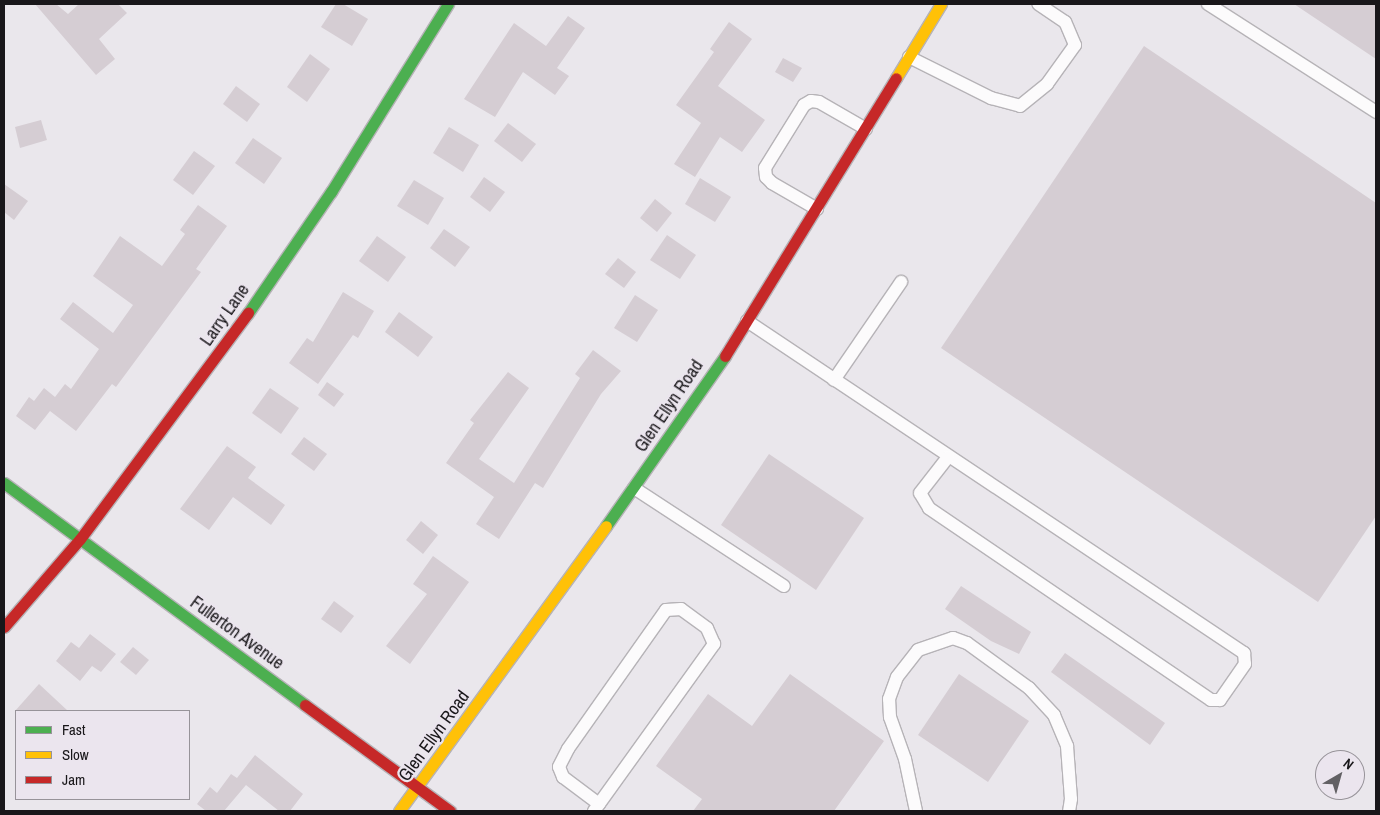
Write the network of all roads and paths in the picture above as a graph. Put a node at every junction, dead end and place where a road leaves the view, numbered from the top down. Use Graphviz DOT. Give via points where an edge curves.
graph roads {
  1 [pos="448,4"];
  2 [pos="941,4"];
  3 [pos="1038,4"];
  4 [pos="1208,4"];
  5 [pos="909,57"];
  6 [pos="1376,112"];
  7 [pos="866,129"];
  8 [pos="817,209"];
  9 [pos="901,282"];
  10 [pos="747,321"];
  11 [pos="834,380"];
  12 [pos="948,457"];
  13 [pos="4,482"];
  14 [pos="634,488"];
  15 [pos="80,539"];
  16 [pos="784,586"];
  17 [pos="4,627"];
  18 [pos="418,789"];
  19 [pos="597,808"];
  20 [pos="399,811"];
  21 [pos="450,811"];
  22 [pos="916,811"];
  23 [pos="1068,811"];
  1 -- 15 [label="street, Larry Lane" via="331,192 223,350"];
  2 -- 5 [label="street, Glen Ellyn Road"];
  3 -- 5 [label="lane" via="1065,22 1075,46 1047,84 1020,106 991,98"];
  4 -- 6 [label="lane"];
  5 -- 7 [label="street, Glen Ellyn Road"];
  7 -- 8 [label="street, Glen Ellyn Road"];
  7 -- 8 [label="lane" via="819,102 811,101 804,105 765,168 766,177"];
  8 -- 10 [label="street, Glen Ellyn Road"];
  9 -- 11 [label="lane"];
  10 -- 11 [label="lane"];
  10 -- 14 [label="street, Glen Ellyn Road"];
  11 -- 12 [label="lane"];
  12 -- 12 [label="lane" via="1244,653 1245,664 1220,700 1211,700 929,508 920,493"];
  13 -- 15 [label="street, Fullerton Avenue"];
  14 -- 16 [label="lane"];
  14 -- 18 [label="street, Glen Ellyn Road"];
  15 -- 17 [label="street, Larry Lane"];
  15 -- 18 [label="street, Fullerton Avenue"];
  18 -- 20 [label="street, Glen Ellyn Road"];
  18 -- 21 [label="street, Fullerton Avenue"];
  19 -- 19 [label="lane" via="714,644 707,628 681,609 666,610 568,749 559,767 563,777"];
  22 -- 23 [label="lane" via="906,759 890,717 889,699 897,677 918,650 953,638 967,643 1029,688 1054,715 1067,746 1071,799"];
}
